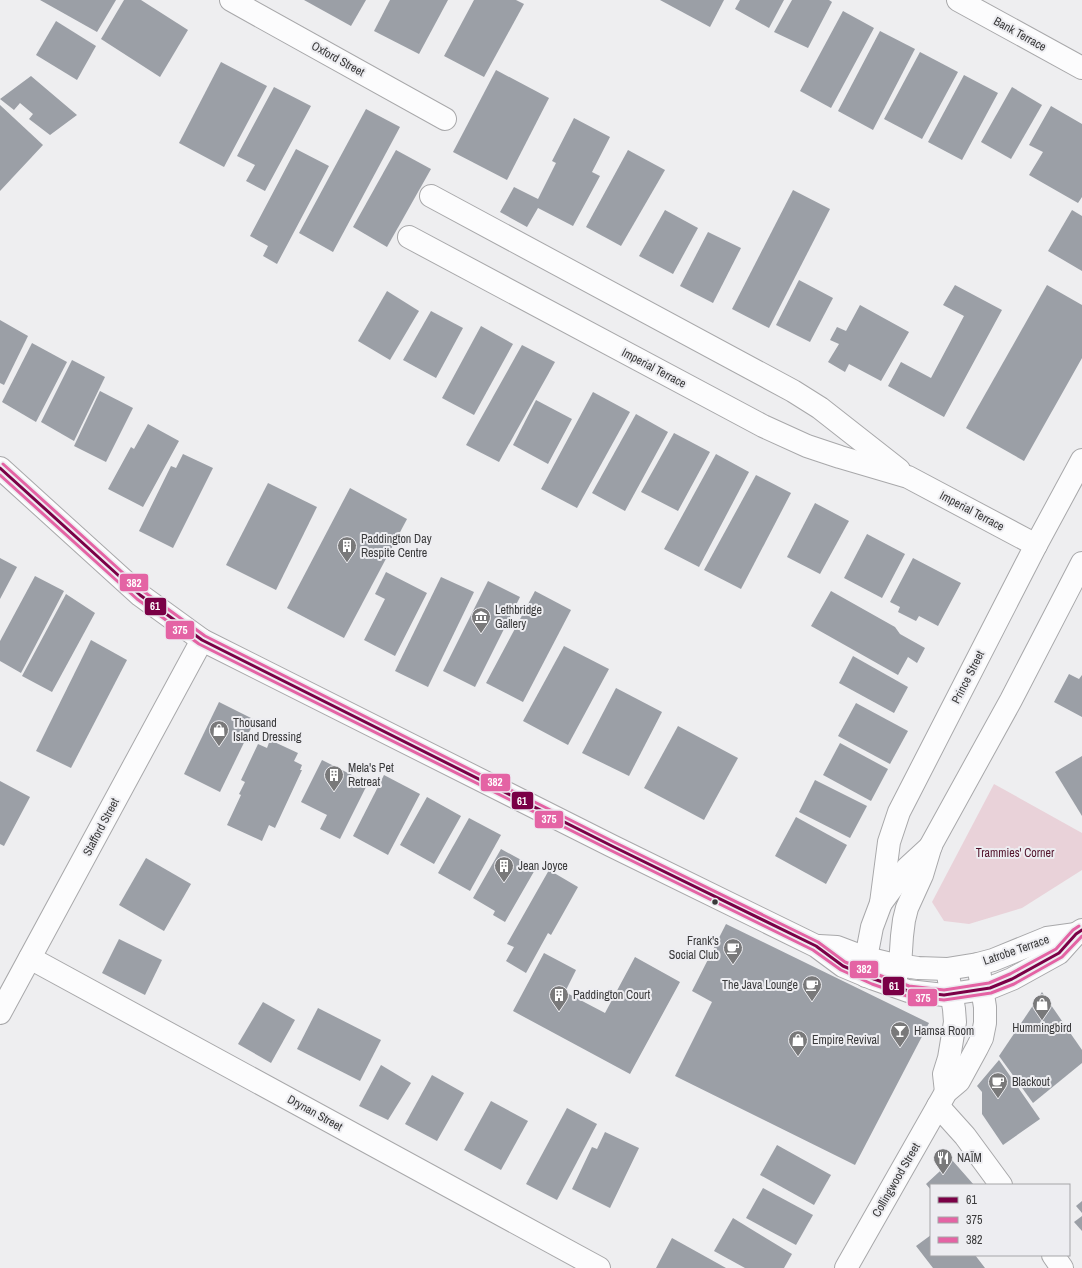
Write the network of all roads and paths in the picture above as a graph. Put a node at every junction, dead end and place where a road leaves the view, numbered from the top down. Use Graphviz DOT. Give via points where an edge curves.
graph roads {
  1 [pos="231,0"];
  2 [pos="958,0"];
  3 [pos="1082,68"];
  4 [pos="445,119"];
  5 [pos="431,196"];
  6 [pos="409,237"];
  7 [pos="1082,460"];
  8 [pos="0,468"];
  9 [pos="908,477"];
  10 [pos="1036,545"];
  11 [pos="1082,563"];
  12 [pos="202,640"];
  13 [pos="932,845"];
  14 [pos="882,903"];
  15 [pos="1079,932"];
  16 [pos="30,958"];
  17 [pos="978,964"];
  18 [pos="900,966"];
  19 [pos="866,967"];
  20 [pos="947,969"];
  21 [pos="892,986"];
  22 [pos="982,990"];
  23 [pos="952,994"];
  24 [pos="0,1014"];
  25 [pos="942,1099"];
  26 [pos="1000,1184"];
  27 [pos="1053,1256"];
  28 [pos="599,1268"];
  29 [pos="846,1268"];
  30 [pos="1062,1268"];
  1 -- 4 [label="street, Oxford Street"];
  2 -- 3 [label="street, Bank Terrace"];
  5 -- 9 [label="street, Imperial Terrace" via="793,390"];
  6 -- 9 [label="street, Imperial Terrace" via="763,426 807,446"];
  7 -- 10 [label="street, Prince Street"];
  8 -- 12 [label="street, Latrobe Terrace" via="140,595"];
  9 -- 10 [label="street, Imperial Terrace"];
  10 -- 14 [label="street, Prince Street" via="899,812 889,842"];
  11 -- 13 [label="street, Prince Street"];
  12 -- 16 [label="street, Stafford Street"];
  12 -- 19 [label="street, Latrobe Terrace" via="816,946 837,947"];
  13 -- 14 [label="street, Prince Street" via="907,868"];
  13 -- 18 [label="street, Prince Street" via="907,908"];
  14 -- 19 [label="street, Prince Street" via="872,927"];
  15 -- 17 [label="street, Latrobe Terrace" via="1047,938"];
  15 -- 22 [label="street, Latrobe Terrace" via="1059,953 1012,978"];
  16 -- 24 [label="street, Stafford Street"];
  16 -- 28 [label="street, Drynan Street"];
  17 -- 20 [label="street, Latrobe Terrace"];
  17 -- 22 [label="street, Collingwood Street"];
  18 -- 19 [label="street, Latrobe Terrace"];
  18 -- 20 [label="street, Latrobe Terrace"];
  18 -- 21 [label="street, Prince Street"];
  19 -- 21 [label="street, Latrobe Terrace"];
  20 -- 23 [label="street"];
  21 -- 23 [label="street, Latrobe Terrace" via="918,993"];
  22 -- 23 [label="street, Latrobe Terrace"];
  22 -- 25 [label="street, Collingwood Street" via="985,1023 982,1038 959,1081"];
  23 -- 25 [label="street" via="955,1022 944,1074"];
  25 -- 26 [label="street"];
  25 -- 29 [label="street, Collingwood Street"];
  27 -- 30 [label="street"];
}
